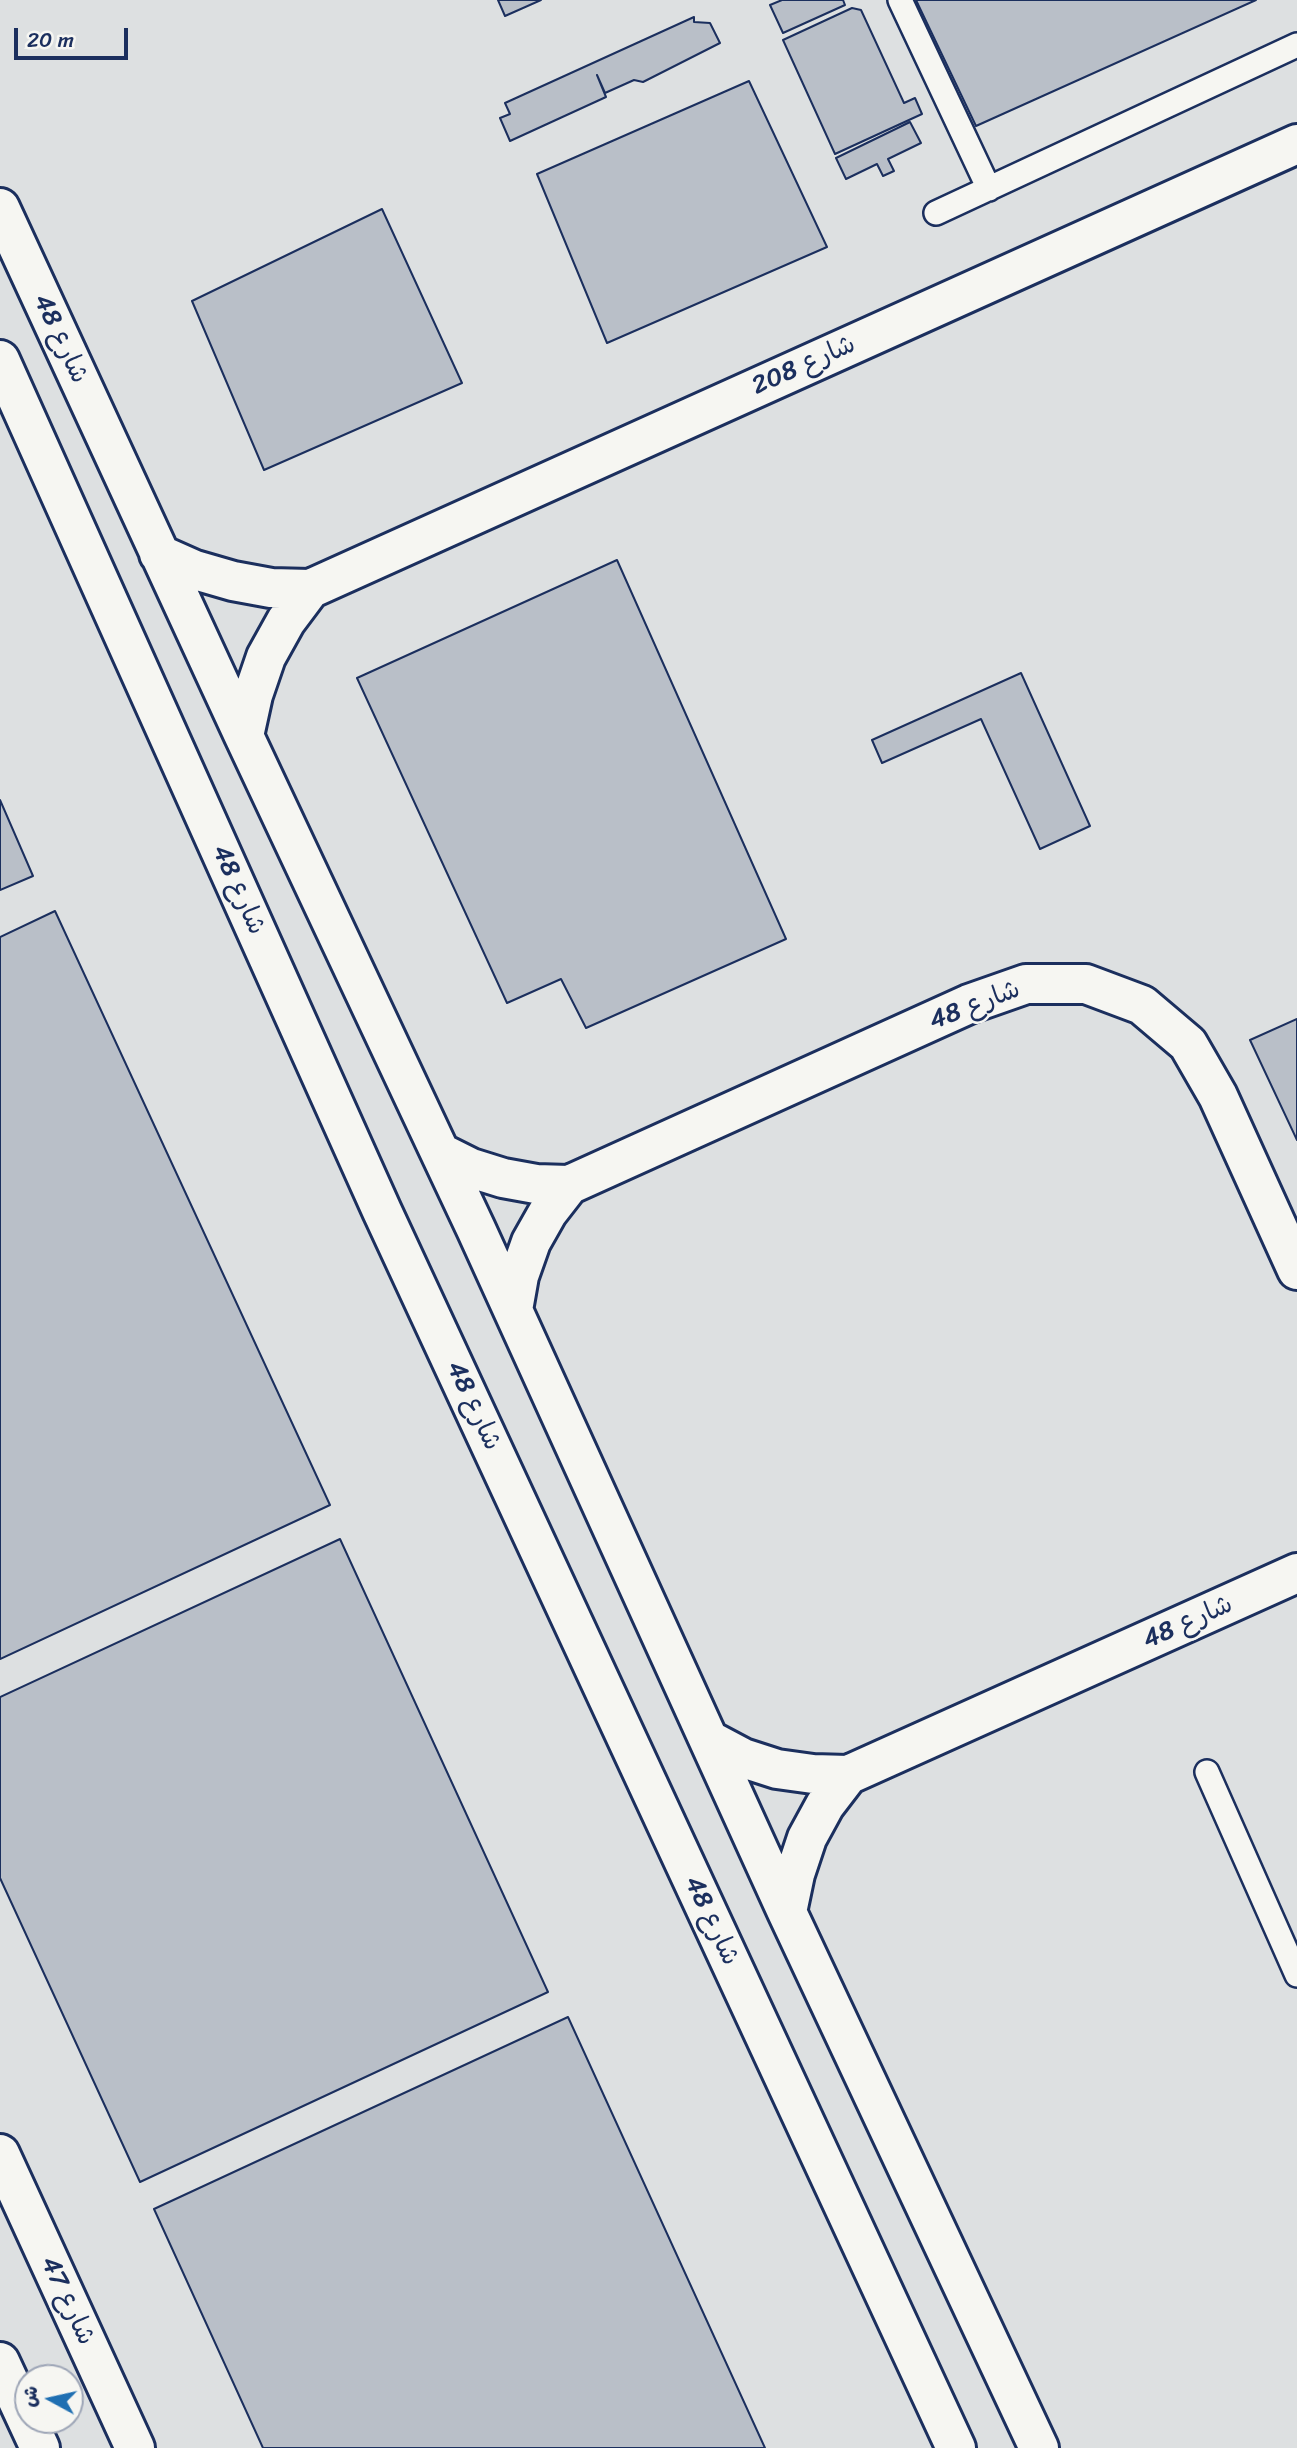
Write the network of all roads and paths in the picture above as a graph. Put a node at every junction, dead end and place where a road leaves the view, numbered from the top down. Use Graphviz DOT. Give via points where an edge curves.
graph roads {
  1 [pos="900,0"];
  2 [pos="1297,45"];
  3 [pos="1297,144"];
  4 [pos="989,189"];
  5 [pos="0,208"];
  6 [pos="936,213"];
  7 [pos="0,360"];
  8 [pos="159,554"];
  9 [pos="310,589"];
  10 [pos="244,736"];
  11 [pos="441,1153"];
  12 [pos="569,1185"];
  13 [pos="1297,1270"];
  14 [pos="513,1310"];
  15 [pos="1297,1573"];
  16 [pos="711,1741"];
  17 [pos="1207,1772"];
  18 [pos="848,1775"];
  19 [pos="787,1912"];
  20 [pos="1297,1975"];
  21 [pos="0,2154"];
  22 [pos="1,2366"];
  23 [pos="40,2448"];
  24 [pos="135,2448"];
  25 [pos="956,2448"];
  26 [pos="1039,2448"];
  1 -- 4 [label="lane"];
  2 -- 4 [label="lane"];
  3 -- 9 [label="street, شارع 208"];
  4 -- 6 [label="lane"];
  5 -- 8 [label="street, شارع 48"];
  7 -- 25 [label="street, شارع 48" via="382,1211"];
  8 -- 9 [label="street, شارع 208" via="233,581"];
  8 -- 10 [label="street, شارع 48"];
  9 -- 10 [label="street, شارع 208" via="266,657"];
  10 -- 11 [label="street, شارع 48"];
  11 -- 12 [label="street, شارع 48" via="503,1178"];
  11 -- 14 [label="street, شارع 48"];
  12 -- 13 [label="street, شارع 48" via="970,1004 1026,984 1086,984 1142,1005 1188,1044 1218,1096"];
  12 -- 14 [label="street, شارع 48" via="531,1242"];
  14 -- 16 [label="street, شارع 48"];
  15 -- 18 [label="street, شارع 48"];
  16 -- 18 [label="street, شارع 48" via="777,1769"];
  16 -- 19 [label="street, شارع 48"];
  17 -- 20 [label="lane"];
  18 -- 19 [label="street, شارع 48" via="807,1838"];
  19 -- 26 [label="street, شارع 48"];
  21 -- 24 [label="street, شارع 47"];
  22 -- 23 [label="street"];
}
